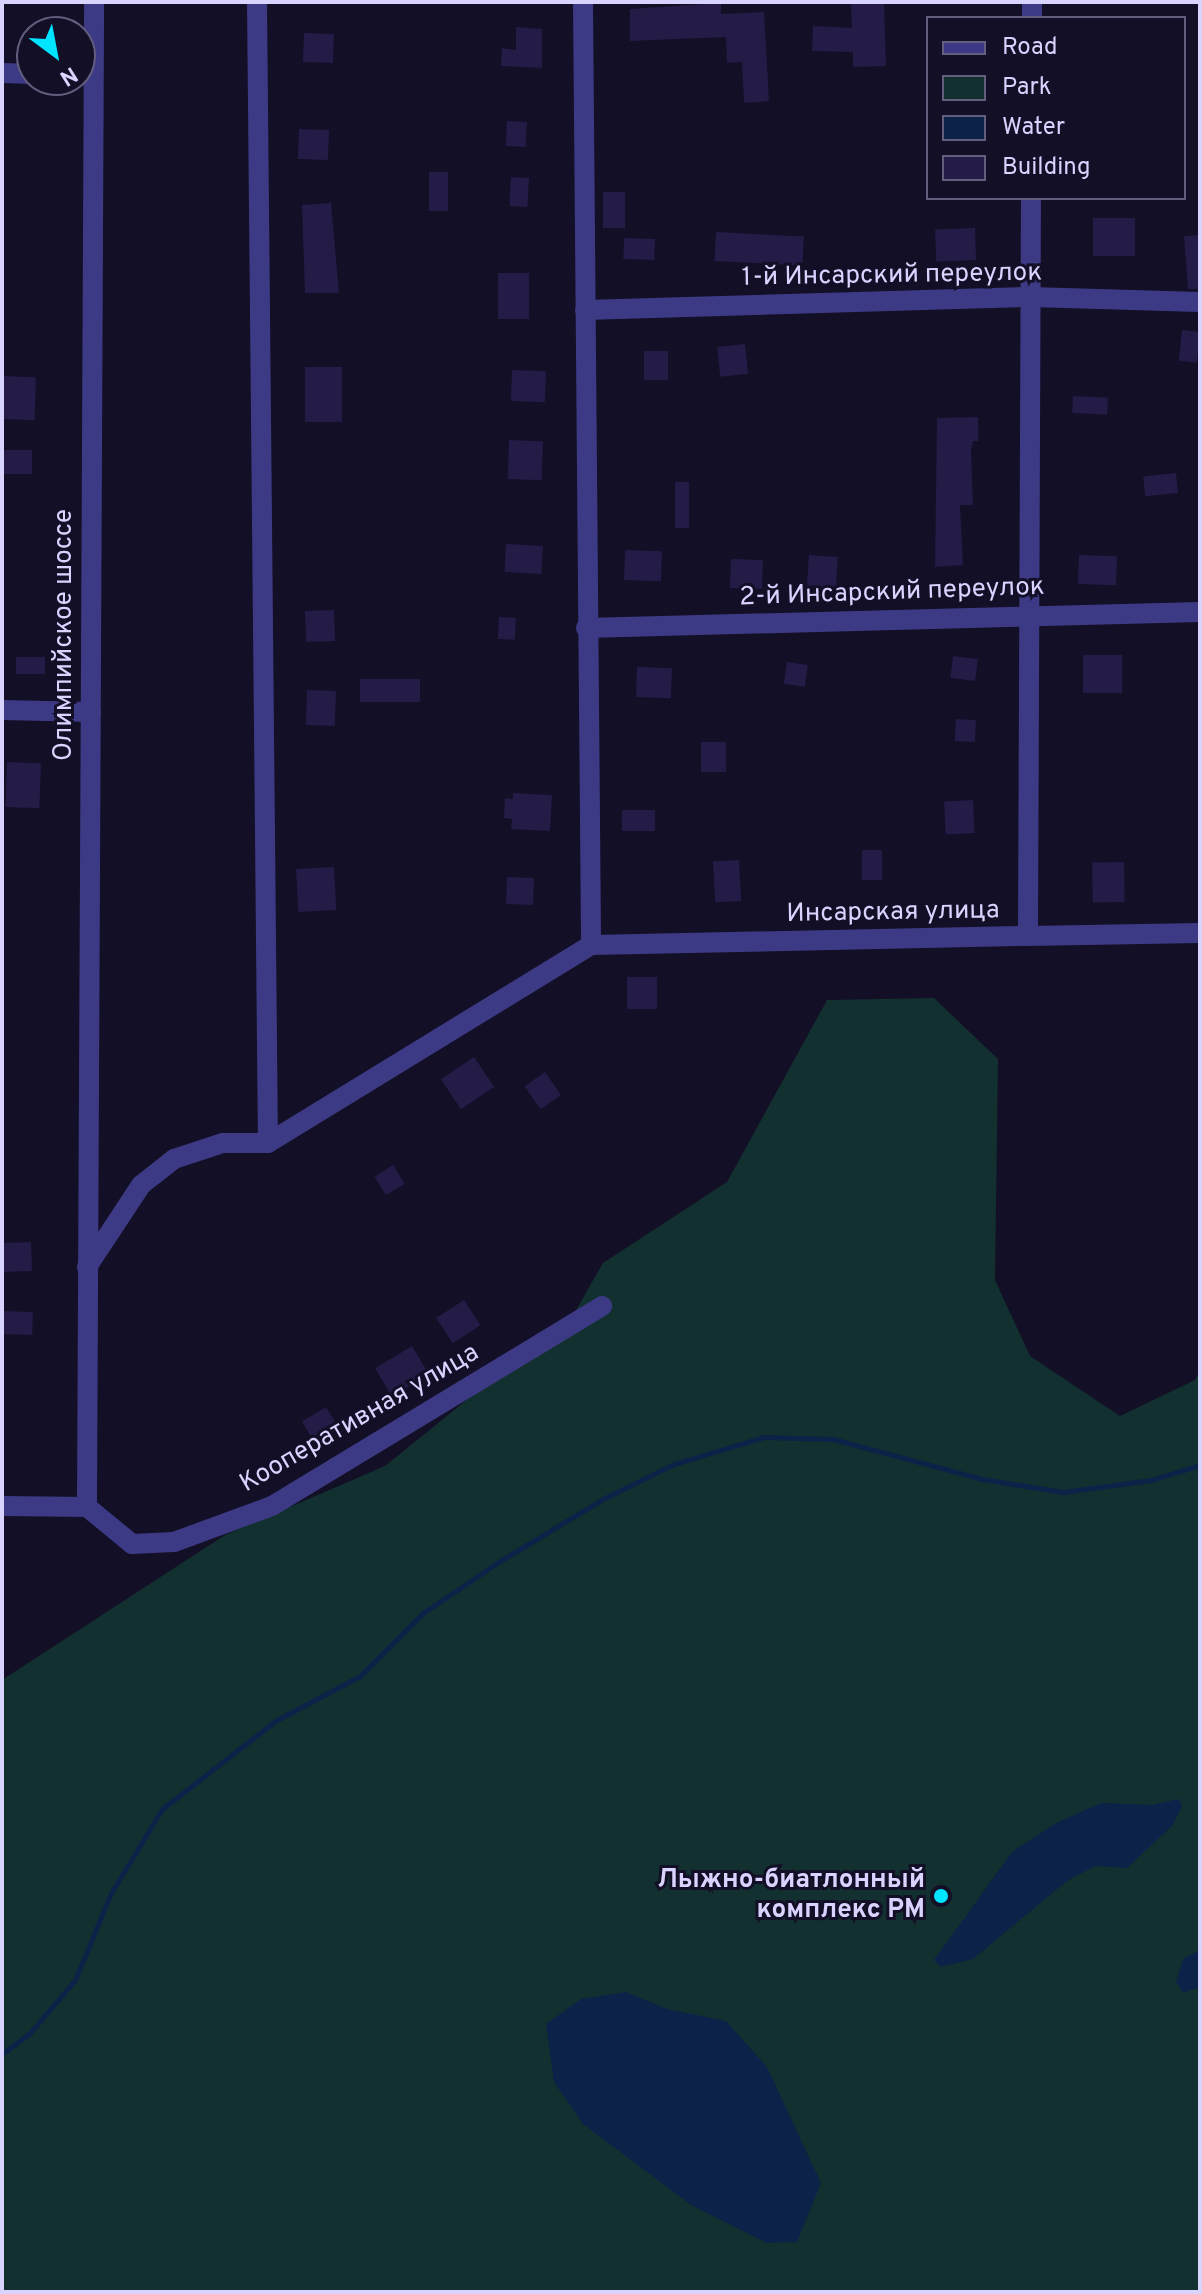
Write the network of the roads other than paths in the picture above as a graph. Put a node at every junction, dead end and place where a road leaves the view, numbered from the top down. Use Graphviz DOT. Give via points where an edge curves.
graph roads {
  1 [pos="257,2"];
  2 [pos="583,2"];
  3 [pos="87,96"];
  4 [pos="1031,200"];
  5 [pos="1031,297"];
  6 [pos="1200,302"];
  7 [pos="585,310"];
  8 [pos="1200,612"];
  9 [pos="1029,615"];
  10 [pos="586,628"];
  11 [pos="2,710"];
  12 [pos="91,712"];
  13 [pos="1200,933"];
  14 [pos="1028,936"];
  15 [pos="591,945"];
  16 [pos="268,1143"];
  17 [pos="87,1267"];
  18 [pos="602,1306"];
  19 [pos="2,1506"];
  20 [pos="87,1507"];
  1 -- 16 [label="street"];
  2 -- 7 [label="street"];
  3 -- 12 [label="street, Олимпийское шоссе"];
  4 -- 5 [label="street, Инсарская улица"];
  5 -- 6 [label="street, 1-й Инсарский переулок"];
  5 -- 7 [label="street, 1-й Инсарский переулок"];
  5 -- 9 [label="street, Инсарская улица"];
  7 -- 10 [label="street"];
  8 -- 9 [label="street, 2-й Инсарский переулок"];
  9 -- 10 [label="street, 2-й Инсарский переулок"];
  9 -- 14 [label="street, Инсарская улица"];
  10 -- 15 [label="street"];
  11 -- 12 [label="street"];
  12 -- 17 [label="street, Олимпийское шоссе"];
  13 -- 14 [label="street"];
  14 -- 15 [label="street, Инсарская улица"];
  15 -- 16 [label="street"];
  16 -- 17 [label="street" via="223,1143 174,1159 141,1185"];
  17 -- 20 [label="street, Олимпийское шоссе"];
  18 -- 20 [label="street, Кооперативная улица" via="272,1506 174,1542 132,1544"];
  19 -- 20 [label="street"];
}
